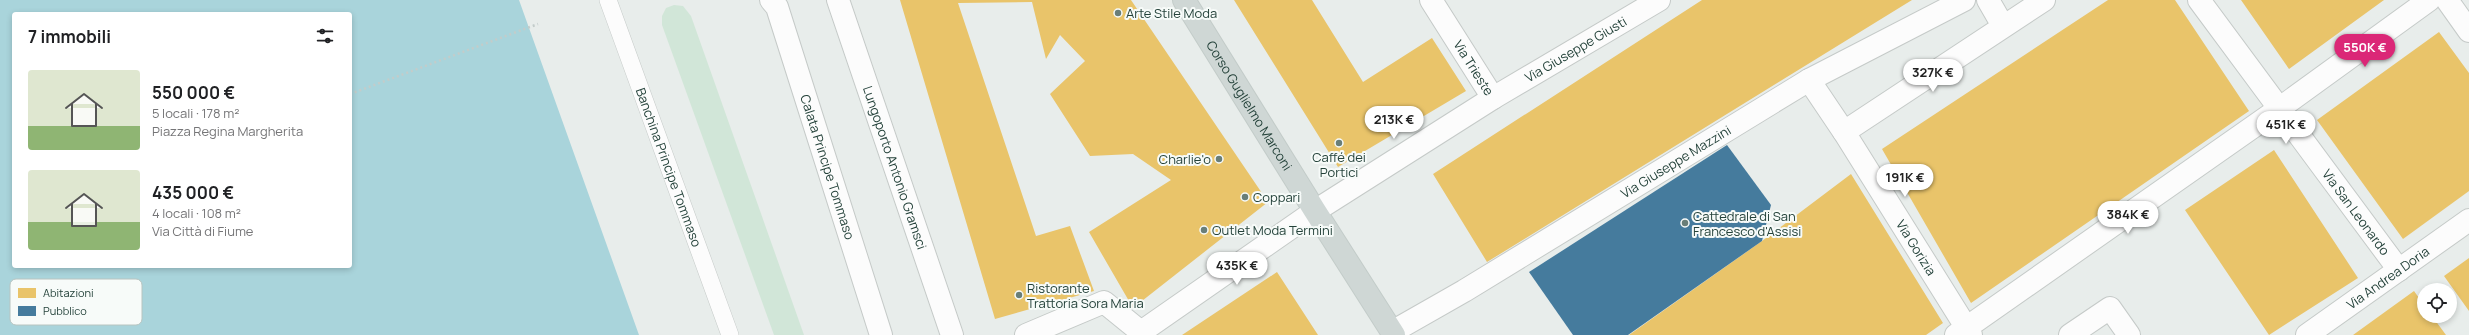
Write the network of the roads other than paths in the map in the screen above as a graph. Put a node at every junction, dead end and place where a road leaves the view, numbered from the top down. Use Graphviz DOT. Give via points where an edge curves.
graph roads {
  1 [pos="608,0"];
  2 [pos="771,0"];
  3 [pos="838,0"];
  4 [pos="1184,0"];
  5 [pos="1431,0"];
  6 [pos="1659,0"];
  7 [pos="1964,0"];
  8 [pos="1988,0"];
  9 [pos="2044,0"];
  10 [pos="2200,0"];
  11 [pos="2429,0"];
  12 [pos="2447,0"];
  13 [pos="2002,26"];
  14 [pos="2469,31"];
  15 [pos="1809,80"];
  16 [pos="1493,98"];
  17 [pos="2280,108"];
  18 [pos="1844,132"];
  19 [pos="1314,212"];
  20 [pos="2469,220"];
  21 [pos="2399,270"];
  22 [pos="1142,333"];
  23 [pos="1393,333"];
  24 [pos="1964,333"];
  25 [pos="730,335"];
  26 [pos="881,335"];
  27 [pos="952,335"];
  28 [pos="1026,335"];
  29 [pos="2070,335"];
  30 [pos="2129,335"];
  31 [pos="2307,335"];
  1 -- 25 [label="lane, Banchina Principe Tommaso"];
  2 -- 26 [label="street, Calata Principe Tommaso" via="777,7"];
  3 -- 27 [label="street, Lungoporto Antonio Gramsci"];
  4 -- 19 [label="main road, Corso Guglielmo Marconi"];
  5 -- 16 [label="street, Via Trieste"];
  6 -- 16 [label="street, Via Giuseppe Giusti"];
  7 -- 15 [label="street, Via Giuseppe Mazzini"];
  8 -- 13 [label="street"];
  9 -- 13 [label="street"];
  10 -- 17 [label="street, Via San Leonardo"];
  11 -- 17 [label="street"];
  12 -- 14 [label="street"];
  13 -- 18 [label="street"];
  15 -- 18 [label="street, Via Gorizia"];
  15 -- 23 [label="street, Via Giuseppe Mazzini"];
  16 -- 19 [label="street, Via Trieste"];
  17 -- 21 [label="street, Via San Leonardo"];
  17 -- 24 [label="street"];
  18 -- 24 [label="street, Via Gorizia"];
  19 -- 22 [label="street, Via Trieste"];
  19 -- 23 [label="main road, Corso Guglielmo Marconi"];
  20 -- 21 [label="street, Via Andrea Doria"];
  21 -- 31 [label="street, Via Andrea Doria"];
  22 -- 28 [label="street" via="1104,302"];
  29 -- 30 [label="street" via="2110,308"];
}
